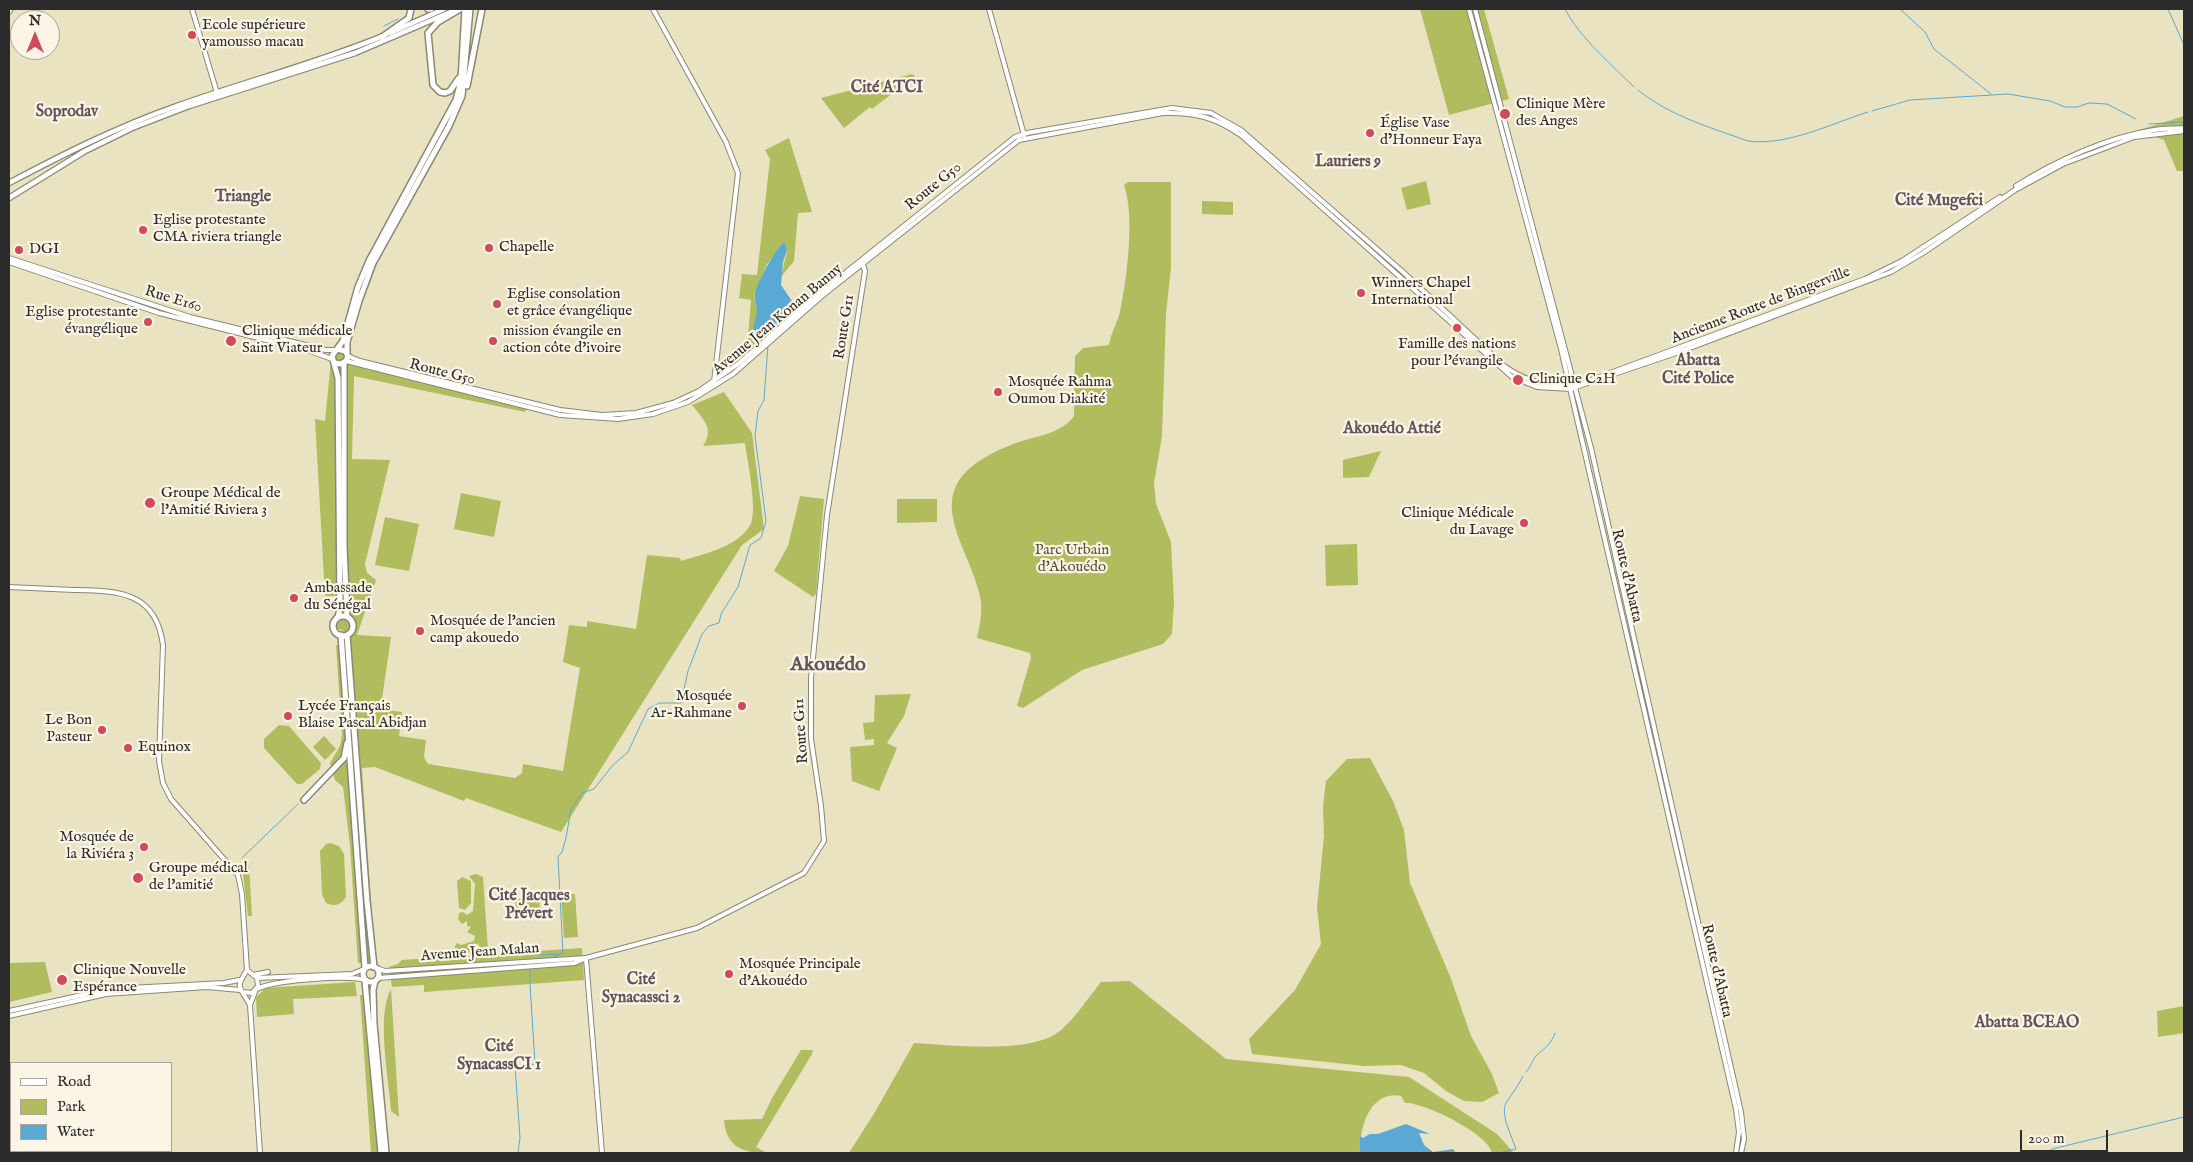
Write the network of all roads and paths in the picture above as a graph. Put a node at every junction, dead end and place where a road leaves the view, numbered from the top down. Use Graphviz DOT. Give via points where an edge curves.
graph roads {
  1 [pos="11,9"];
  2 [pos="192,9"];
  3 [pos="411,9"];
  4 [pos="444,9"];
  5 [pos="459,9"];
  6 [pos="465,9"];
  7 [pos="470,9"];
  8 [pos="482,9"];
  9 [pos="653,9"];
  10 [pos="989,9"];
  11 [pos="1469,9"];
  12 [pos="1475,9"];
  13 [pos="9,12"];
  14 [pos="467,21"];
  15 [pos="382,36"];
  16 [pos="462,68"];
  17 [pos="217,92"];
  18 [pos="462,96"];
  19 [pos="2184,129"];
  20 [pos="1025,136"];
  21 [pos="9,183"];
  22 [pos="9,198"];
  23 [pos="9,258"];
  24 [pos="9,262"];
  25 [pos="861,262"];
  26 [pos="768,340"];
  27 [pos="336,350"];
  28 [pos="346,358"];
  29 [pos="334,361"];
  30 [pos="715,384"];
  31 [pos="1575,386"];
  32 [pos="1570,387"];
  33 [pos="533,406"];
  34 [pos="9,587"];
  35 [pos="338,617"];
  36 [pos="347,617"];
  37 [pos="344,635"];
  38 [pos="346,703"];
  39 [pos="304,800"];
  40 [pos="586,958"];
  41 [pos="365,968"];
  42 [pos="375,968"];
  43 [pos="247,970"];
  44 [pos="244,975"];
  45 [pos="254,976"];
  46 [pos="264,978"];
  47 [pos="239,980"];
  48 [pos="365,980"];
  49 [pos="376,980"];
  50 [pos="256,990"];
  51 [pos="242,991"];
  52 [pos="250,1005"];
  53 [pos="9,1012"];
  54 [pos="9,1016"];
  55 [pos="260,1153"];
  56 [pos="381,1153"];
  57 [pos="386,1153"];
  58 [pos="602,1153"];
  59 [pos="1736,1153"];
  60 [pos="1741,1153"];
  1 -- 13 [label="street"];
  2 -- 17 [label="street"];
  3 -- 15 [label="highway" via="409,18"];
  4 -- 15 [label="main road"];
  5 -- 16 [label="highway" via="430,30 433,85 440,92 450,91"];
  5 -- 22 [label="main road" via="354,53 132,128 86,151"];
  6 -- 14 [label="highway"];
  7 -- 14 [label="highway"];
  8 -- 18 [label="highway" via="473,64"];
  9 -- 30 [label="street" via="726,142 738,173"];
  10 -- 20 [label="street"];
  11 -- 32 [label="street, Route d'Abatta"];
  12 -- 31 [label="street, Route d'Abatta"];
  14 -- 16 [label="highway"];
  14 -- 18 [label="highway"];
  15 -- 17 [label="main road" via="306,65"];
  16 -- 27 [label="highway" via="453,106 369,261 343,341"];
  17 -- 21 [label="main road" via="140,120"];
  18 -- 28 [label="highway" via="449,126 373,263 347,342"];
  19 -- 31 [label="street, Ancienne Route de Bingerville" via="2134,134 2082,152 2035,174 1889,268"];
  20 -- 25 [label="street, Route G50"];
  20 -- 32 [label="street, Ancienne Route de Bingerville" via="1163,113 1198,114 1221,122 1291,179 1507,374 1537,387"];
  23 -- 27 [label="street, Rue E160" via="190,317 311,347"];
  24 -- 29 [label="street, Rue E160" via="159,313 316,353"];
  25 -- 26 [label="street, Avenue Jean Konan Banny"];
  25 -- 26 [label="street, Avenue Jean Konan Banny" via="772,333"];
  25 -- 40 [label="street, Route G11" via="865,271 828,514 812,678 811,739 824,841 802,875 697,928"];
  26 -- 30 [label="street, Avenue Jean Konan Banny"];
  26 -- 30 [label="street, Avenue Jean Konan Banny"];
  27 -- 28 [label="highway" via="342,349"];
  27 -- 29 [label="highway"];
  28 -- 29 [label="highway"];
  28 -- 33 [label="street, Route G50"];
  28 -- 36 [label="highway" via="344,546"];
  29 -- 35 [label="highway" via="338,378"];
  30 -- 33 [label="street, Avenue Jean Konan Banny" via="671,408 618,419 580,418"];
  31 -- 32 [label="street, Ancienne Route de Bingerville"];
  31 -- 60 [label="street, Route d'Abatta" via="1741,1112 1744,1139"];
  32 -- 59 [label="street, Route d'Abatta" via="1736,1109 1739,1132"];
  34 -- 43 [label="street" via="116,592 140,601 152,612 159,626 162,645 161,776 171,799 238,875"];
  35 -- 36 [label="highway"];
  35 -- 37 [label="highway" via="333,626 335,632"];
  36 -- 37 [label="highway" via="352,625 350,632"];
  37 -- 38 [label="highway"];
  37 -- 42 [label="highway"];
  38 -- 39 [label="highway" via="346,754"];
  38 -- 41 [label="highway"];
  40 -- 42 [label="street, Avenue Jean Malan" via="384,971"];
  40 -- 49 [label="street, Avenue Jean Malan" via="575,963"];
  40 -- 58 [label="street"];
  41 -- 42 [label="highway"];
  41 -- 46 [label="street" via="352,974"];
  41 -- 48 [label="highway" via="362,976"];
  42 -- 49 [label="highway"];
  43 -- 44 [label="street"];
  43 -- 45 [label="street"];
  44 -- 45 [label="street"];
  44 -- 47 [label="street"];
  45 -- 46 [label="street"];
  45 -- 46 [label="street" via="268,972"];
  45 -- 50 [label="street"];
  47 -- 51 [label="street"];
  47 -- 53 [label="street" via="110,989"];
  48 -- 49 [label="highway"];
  48 -- 50 [label="street" via="273,983"];
  48 -- 56 [label="highway"];
  49 -- 57 [label="highway" via="372,990"];
  50 -- 51 [label="street" via="249,994"];
  50 -- 52 [label="street"];
  51 -- 52 [label="street"];
  51 -- 54 [label="street" via="207,987 106,994"];
  52 -- 55 [label="street"];
}
